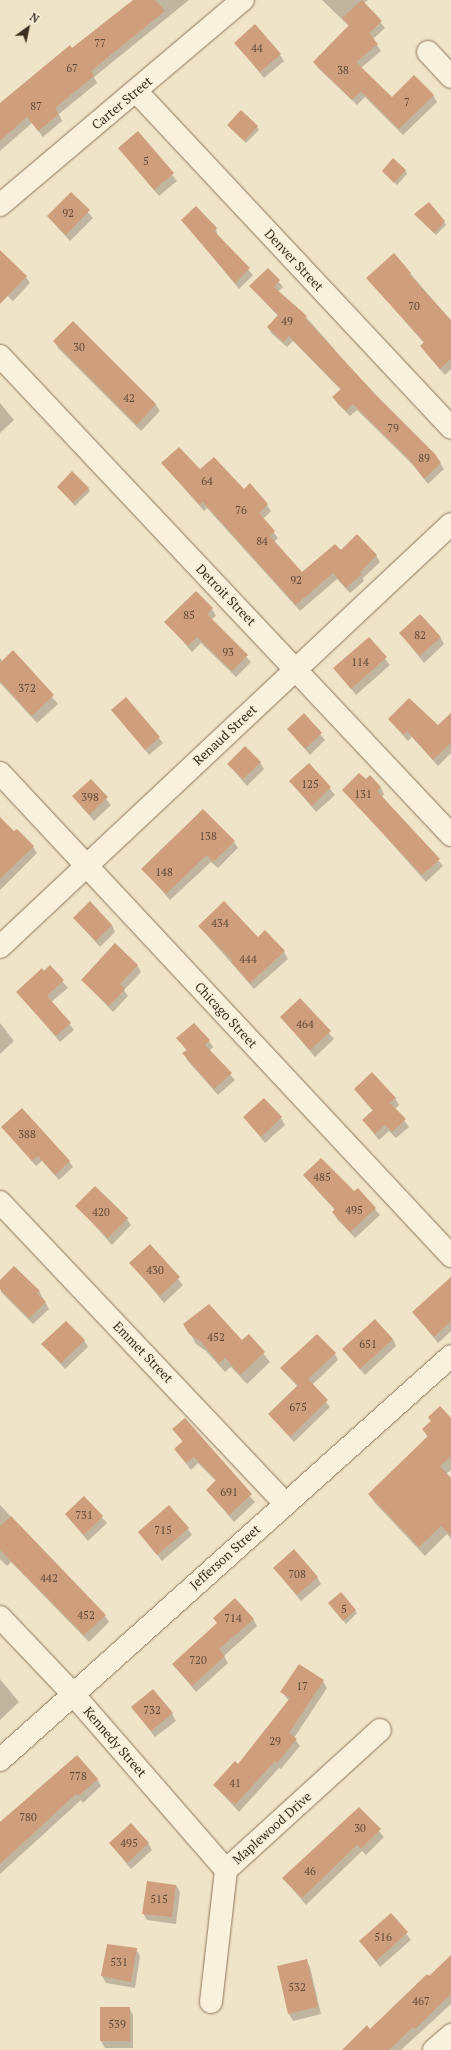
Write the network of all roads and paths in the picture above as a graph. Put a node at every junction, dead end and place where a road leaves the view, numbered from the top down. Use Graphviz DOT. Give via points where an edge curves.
graph roads {
  1 [pos="243,0"];
  2 [pos="428,52"];
  3 [pos="451,77"];
  4 [pos="136,92"];
  5 [pos="0,205"];
  6 [pos="0,356"];
  7 [pos="451,428"];
  8 [pos="451,524"];
  9 [pos="296,668"];
  10 [pos="0,773"];
  11 [pos="451,835"];
  12 [pos="89,866"];
  13 [pos="0,947"];
  14 [pos="0,1202"];
  15 [pos="451,1256"];
  16 [pos="451,1356"];
  17 [pos="285,1503"];
  18 [pos="0,1617"];
  19 [pos="73,1694"];
  20 [pos="380,1730"];
  21 [pos="0,1760"];
  22 [pos="226,1870"];
  23 [pos="211,2002"];
  24 [pos="451,2035"];
  25 [pos="434,2050"];
  1 -- 4 [label="street, Carter Street"];
  2 -- 3 [label="street"];
  4 -- 5 [label="street, Carter Street"];
  4 -- 7 [label="street, Denver Street"];
  6 -- 9 [label="street, Detroit Street"];
  8 -- 9 [label="street, Renaud Street"];
  9 -- 11 [label="street, Detroit Street"];
  9 -- 12 [label="street, Renaud Street"];
  10 -- 12 [label="street, Chicago Street"];
  12 -- 13 [label="street, Renaud Street"];
  12 -- 15 [label="street, Chicago Street"];
  14 -- 17 [label="street, Emmet Street"];
  16 -- 17 [label="street, Jefferson Street"];
  17 -- 19 [label="street, Jefferson Street"];
  18 -- 19 [label="street, Kennedy Street"];
  19 -- 21 [label="street, Jefferson Street"];
  19 -- 22 [label="street, Kennedy Street"];
  20 -- 22 [label="street, Maplewood Drive"];
  22 -- 23 [label="street, Maplewood Drive"];
  24 -- 25 [label="street"];
}
